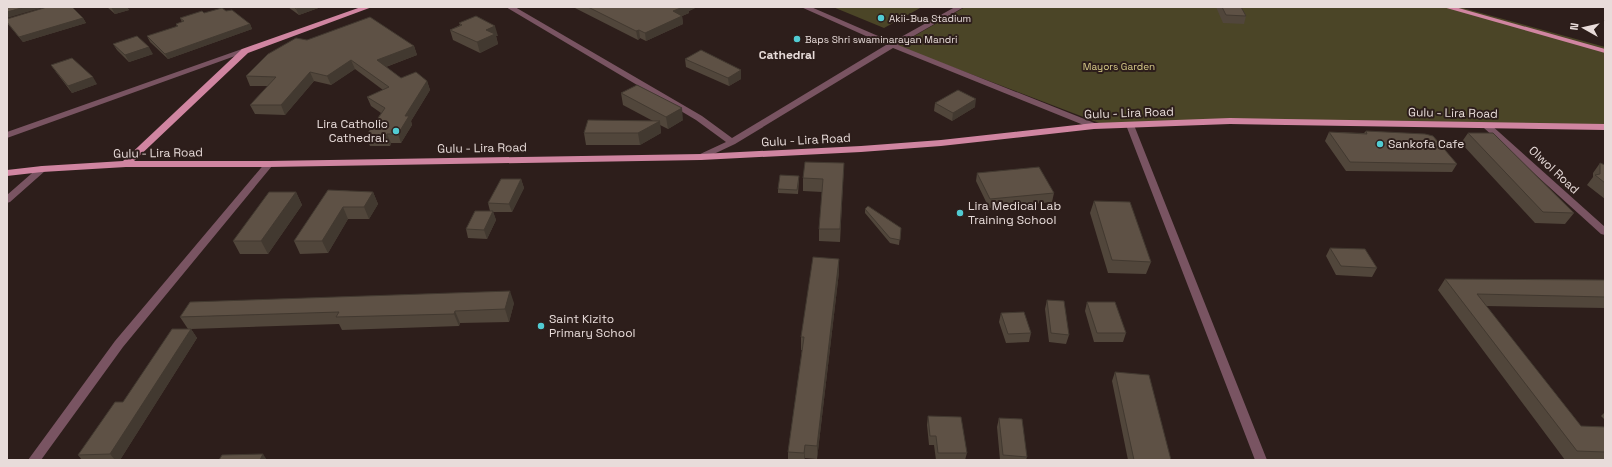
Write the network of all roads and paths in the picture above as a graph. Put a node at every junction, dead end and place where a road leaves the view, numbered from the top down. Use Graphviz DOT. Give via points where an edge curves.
graph roads {
  1 [pos="368,7"];
  2 [pos="510,7"];
  3 [pos="805,7"];
  4 [pos="960,7"];
  5 [pos="1447,7"];
  6 [pos="1466,7"];
  7 [pos="892,45"];
  8 [pos="1605,46"];
  9 [pos="245,51"];
  10 [pos="1605,51"];
  11 [pos="1130,125"];
  12 [pos="1094,126"];
  13 [pos="1487,126"];
  14 [pos="1605,127"];
  15 [pos="7,135"];
  16 [pos="732,142"];
  17 [pos="701,157"];
  18 [pos="126,164"];
  19 [pos="269,164"];
  20 [pos="42,169"];
  21 [pos="7,173"];
  22 [pos="7,200"];
  23 [pos="1605,232"];
  24 [pos="34,460"];
  25 [pos="1261,460"];
  1 -- 9 [label="main road"];
  2 -- 16 [label="street" via="699,118"];
  3 -- 7 [label="street"];
  4 -- 7 [label="street"];
  5 -- 10 [label="main road"];
  6 -- 8 [label="main road"];
  7 -- 12 [label="street"];
  7 -- 16 [label="street"];
  9 -- 15 [label="street"];
  9 -- 18 [label="main road"];
  11 -- 12 [label="main road, Gulu - Lira Road"];
  11 -- 13 [label="main road, Gulu - Lira Road" via="1230,121"];
  11 -- 25 [label="street"];
  12 -- 17 [label="main road, Gulu - Lira Road" via="868,149"];
  13 -- 14 [label="main road, Gulu - Lira Road"];
  13 -- 23 [label="street, Olwol Road"];
  16 -- 17 [label="street"];
  17 -- 19 [label="main road, Gulu - Lira Road"];
  18 -- 19 [label="main road, Gulu - Lira Road"];
  18 -- 20 [label="main road, Gulu - Lira Road"];
  19 -- 24 [label="street" via="119,344"];
  20 -- 21 [label="main road, Gulu - Lira Road"];
  20 -- 22 [label="street"];
}
